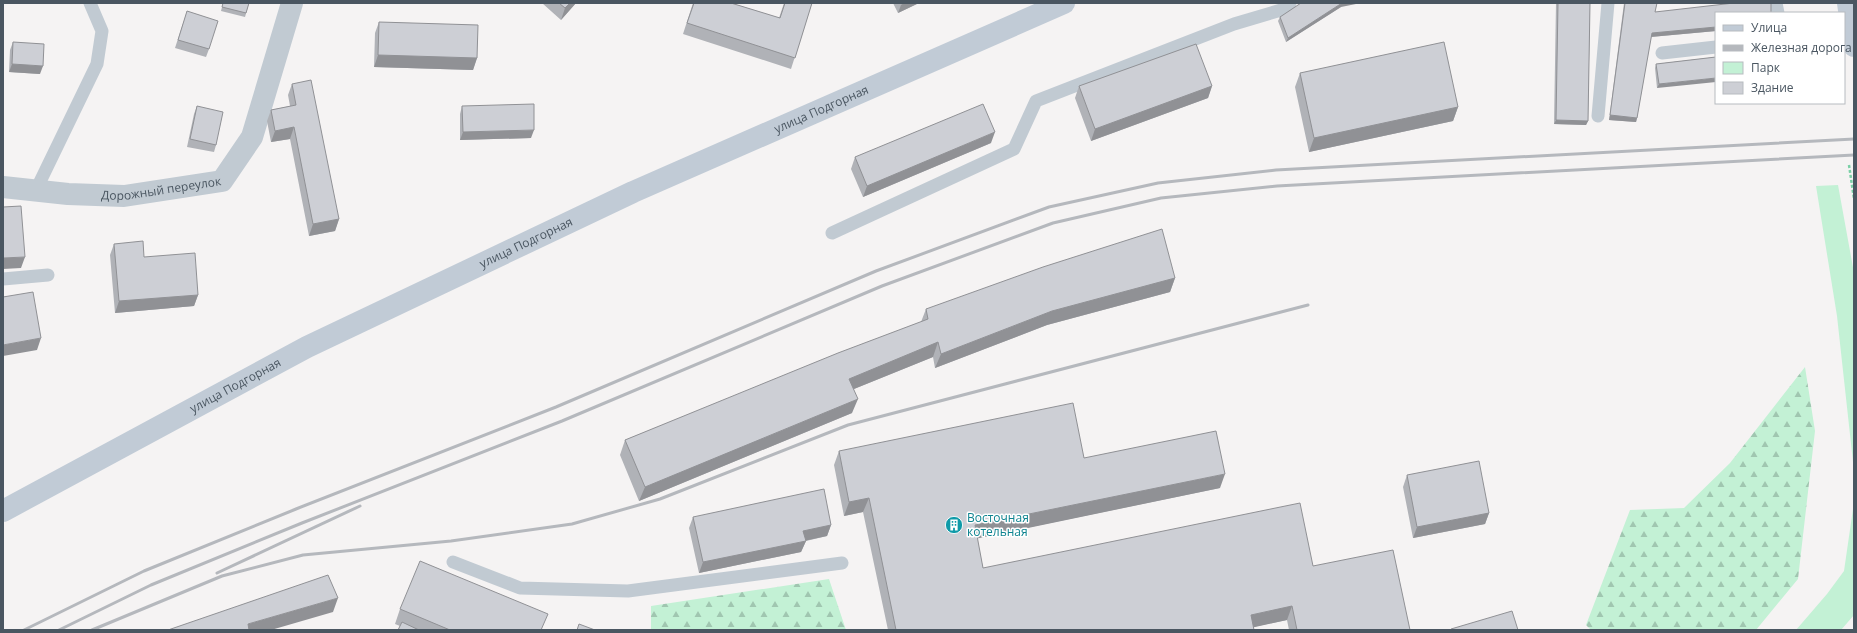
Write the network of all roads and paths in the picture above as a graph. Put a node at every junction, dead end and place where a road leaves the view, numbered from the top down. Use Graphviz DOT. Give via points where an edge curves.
graph roads {
  1 [pos="90,3"];
  2 [pos="292,3"];
  3 [pos="1064,3"];
  4 [pos="1290,3"];
  5 [pos="1608,3"];
  6 [pos="1848,3"];
  7 [pos="1854,46"];
  8 [pos="1715,47"];
  9 [pos="1662,53"];
  10 [pos="1598,116"];
  11 [pos="1849,165"];
  12 [pos="3,187"];
  13 [pos="36,190"];
  14 [pos="1854,199"];
  15 [pos="832,233"];
  16 [pos="48,275"];
  17 [pos="3,279"];
  18 [pos="3,511"];
  19 [pos="453,562"];
  20 [pos="842,563"];
  1 -- 13 [label="lane" via="102,31 98,64"];
  2 -- 13 [label="street, Дорожный переулок" via="252,137 222,181 124,196"];
  3 -- 18 [label="main road, улица Подгорная" via="632,192 314,344"];
  4 -- 15 [label="lane" via="1281,10 1234,24 1036,100 1014,149"];
  5 -- 10 [label="lane"];
  6 -- 7 [label="main road"];
  8 -- 9 [label="lane"];
  11 -- 14 [label="path"];
  12 -- 13 [label="street, Дорожный переулок"];
  16 -- 17 [label="lane"];
  19 -- 20 [label="lane" via="520,588 628,591"];
}
